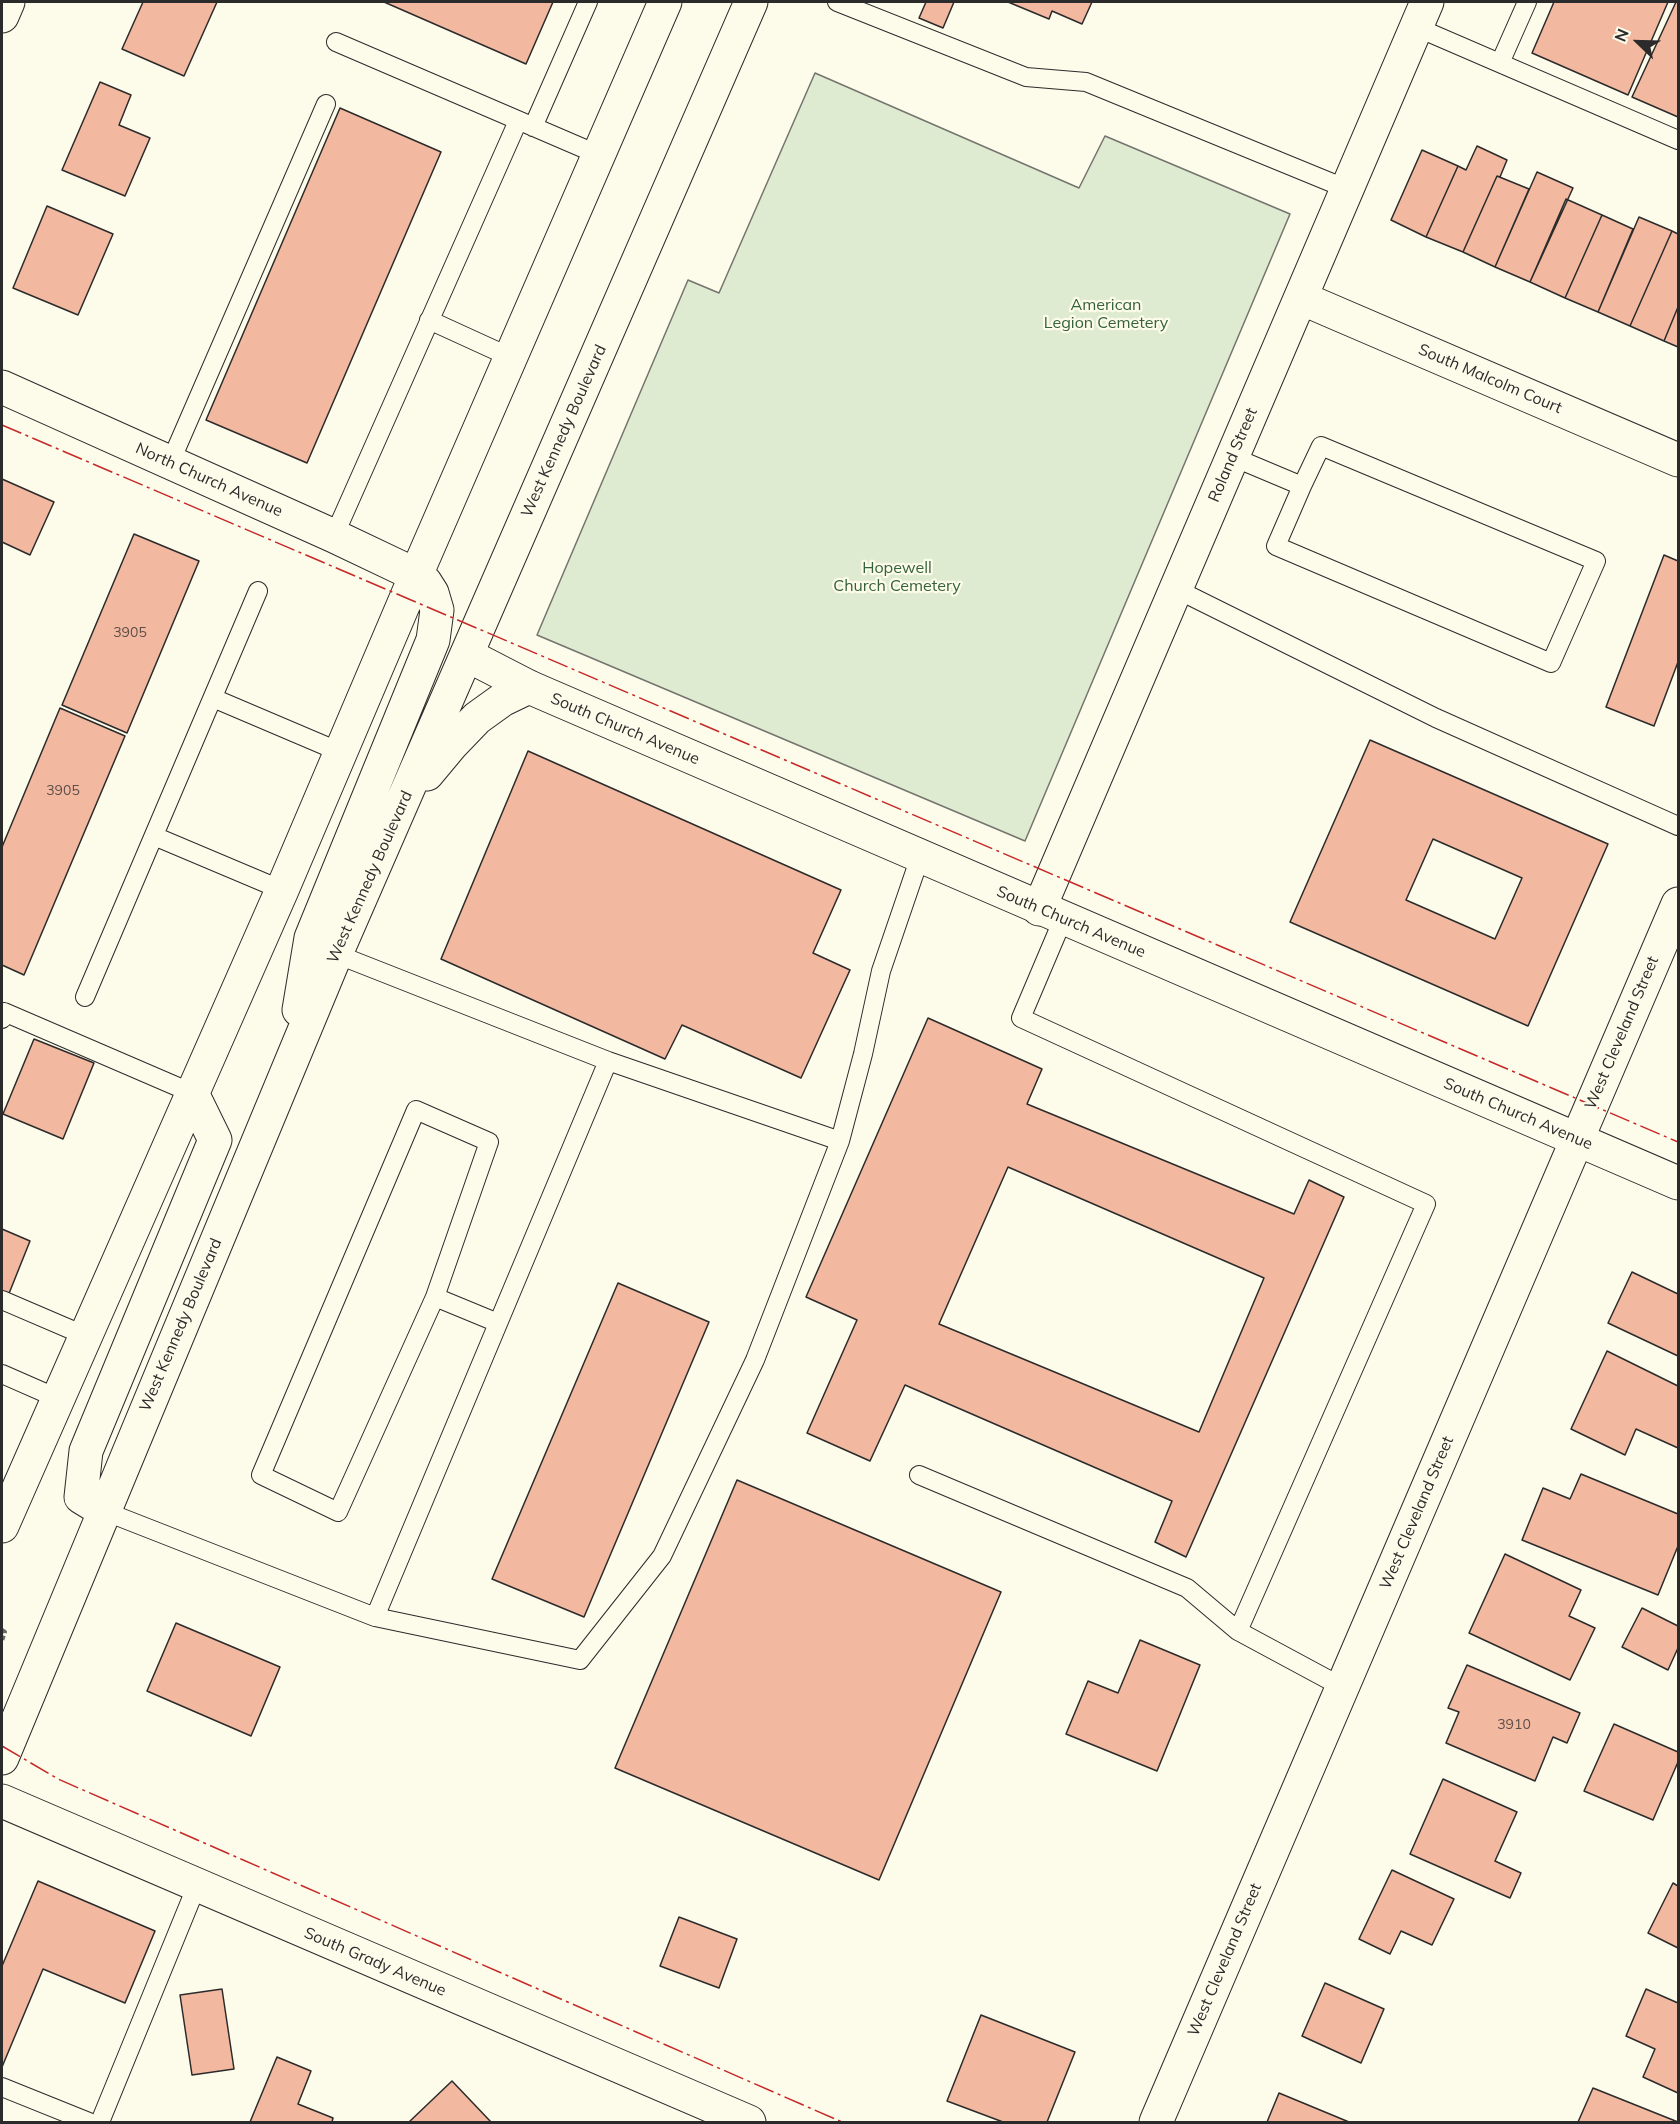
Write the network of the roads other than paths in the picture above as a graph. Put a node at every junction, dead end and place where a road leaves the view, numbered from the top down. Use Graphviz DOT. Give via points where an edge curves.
graph roads {
  1 [pos="8,2"];
  2 [pos="588,2"];
  3 [pos="665,2"];
  4 [pos="751,2"];
  5 [pos="837,2"];
  6 [pos="1527,2"];
  7 [pos="1421,14"];
  8 [pos="2,16"];
  9 [pos="336,42"];
  10 [pos="1500,63"];
  11 [pos="326,104"];
  12 [pos="525,124"];
  13 [pos="1678,140"];
  14 [pos="598,155"];
  15 [pos="1347,189"];
  16 [pos="1301,298"];
  17 [pos="429,320"];
  18 [pos="510,357"];
  19 [pos="2,387"];
  20 [pos="1233,457"];
  21 [pos="1678,460"];
  22 [pos="170,463"];
  23 [pos="1302,486"];
  24 [pos="334,536"];
  25 [pos="416,575"];
  26 [pos="1176,589"];
  27 [pos="258,591"];
  28 [pos="467,655"];
  29 [pos="529,687"];
  30 [pos="213,698"];
  31 [pos="340,752"];
  32 [pos="399,812"];
  33 [pos="1678,826"];
  34 [pos="154,836"];
  35 [pos="920,857"];
  36 [pos="282,890"];
  37 [pos="1678,904"];
  38 [pos="1051,914"];
  39 [pos="336,954"];
  40 [pos="85,997"];
  41 [pos="2,1019"];
  42 [pos="608,1061"];
  43 [pos="288,1068"];
  44 [pos="192,1093"];
  45 [pos="1576,1139"];
  46 [pos="840,1141"];
  47 [pos="1678,1183"];
  48 [pos="435,1297"];
  49 [pos="2,1300"];
  50 [pos="498,1323"];
  51 [pos="86,1336"];
  52 [pos="2,1374"];
  53 [pos="58,1399"];
  54 [pos="920,1475"];
  55 [pos="104,1511"];
  56 [pos="2,1526"];
  57 [pos="375,1617"];
  58 [pos="1238,1631"];
  59 [pos="1342,1687"];
  60 [pos="2,1758"];
  61 [pos="2,1802"];
  62 [pos="197,1885"];
  63 [pos="2,2087"];
  64 [pos="89,2122"];
  65 [pos="100,2122"];
  66 [pos="749,2122"];
  67 [pos="1156,2122"];
  1 -- 8 [label="street"];
  2 -- 12 [label="lane"];
  3 -- 14 [label="street"];
  4 -- 28 [label="street, West Kennedy Boulevard"];
  5 -- 15 [label="lane" via="1026,77 1086,82"];
  6 -- 10 [label="lane"];
  7 -- 10 [label="lane"];
  7 -- 15 [label="street, Roland Street"];
  9 -- 12 [label="lane"];
  10 -- 13 [label="lane"];
  11 -- 22 [label="lane"];
  12 -- 14 [label="lane"];
  12 -- 17 [label="lane"];
  14 -- 18 [label="street"];
  15 -- 16 [label="street, Roland Street"];
  16 -- 20 [label="street, Roland Street"];
  16 -- 21 [label="street, South Malcolm Court"];
  17 -- 18 [label="lane"];
  17 -- 24 [label="lane"];
  18 -- 25 [label="street"];
  19 -- 22 [label="street, North Church Avenue"];
  20 -- 23 [label="lane"];
  20 -- 26 [label="street, Roland Street"];
  22 -- 24 [label="street, North Church Avenue"];
  23 -- 23 [label="lane" via="1276,546 1551,663 1596,561 1321,446"];
  24 -- 25 [label="street, North Church Avenue"];
  25 -- 31 [label="street"];
  25 -- 43 [label="street" via="432,593 437,610 433,640 311,938"];
  26 -- 33 [label="lane" via="1436,718"];
  26 -- 38 [label="street, Roland Street"];
  27 -- 30 [label="lane"];
  28 -- 29 [label="street, South Church Avenue"];
  28 -- 32 [label="street, West Kennedy Boulevard"];
  29 -- 32 [label="street" via="477,718"];
  29 -- 35 [label="street, South Church Avenue"];
  30 -- 31 [label="lane"];
  30 -- 34 [label="lane"];
  31 -- 36 [label="street"];
  32 -- 39 [label="street, West Kennedy Boulevard"];
  34 -- 36 [label="lane"];
  34 -- 40 [label="lane"];
  35 -- 38 [label="street, South Church Avenue"];
  35 -- 46 [label="lane" via="881,971"];
  36 -- 44 [label="street"];
  37 -- 45 [label="street, West Cleveland Street"];
  38 -- 45 [label="street, South Church Avenue"];
  38 -- 58 [label="lane" via="1021,1018 1426,1204"];
  39 -- 42 [label="lane"];
  39 -- 43 [label="street, West Kennedy Boulevard"];
  41 -- 44 [label="lane" via="4,1012"];
  42 -- 46 [label="lane"];
  42 -- 50 [label="lane"];
  43 -- 55 [label="street, West Kennedy Boulevard"];
  44 -- 51 [label="street"];
  44 -- 55 [label="street" via="215,1140 86,1451 81,1497"];
  45 -- 47 [label="street, South Church Avenue"];
  45 -- 59 [label="street, West Cleveland Street"];
  46 -- 57 [label="lane" via="755,1360 662,1556 580,1660"];
  48 -- 48 [label="lane" via="338,1512 261,1475 416,1110 489,1142"];
  48 -- 50 [label="lane"];
  49 -- 51 [label="lane"];
  50 -- 57 [label="lane"];
  51 -- 53 [label="street"];
  52 -- 53 [label="lane"];
  53 -- 56 [label="street"];
  54 -- 58 [label="lane" via="1186,1588"];
  55 -- 57 [label="lane"];
  55 -- 60 [label="street, West Kennedy Boulevard"];
  58 -- 59 [label="lane"];
  59 -- 67 [label="street, West Cleveland Street"];
  61 -- 62 [label="street, South Grady Avenue"];
  62 -- 65 [label="lane"];
  62 -- 66 [label="street, South Grady Avenue"];
  63 -- 64 [label="lane"];
}
